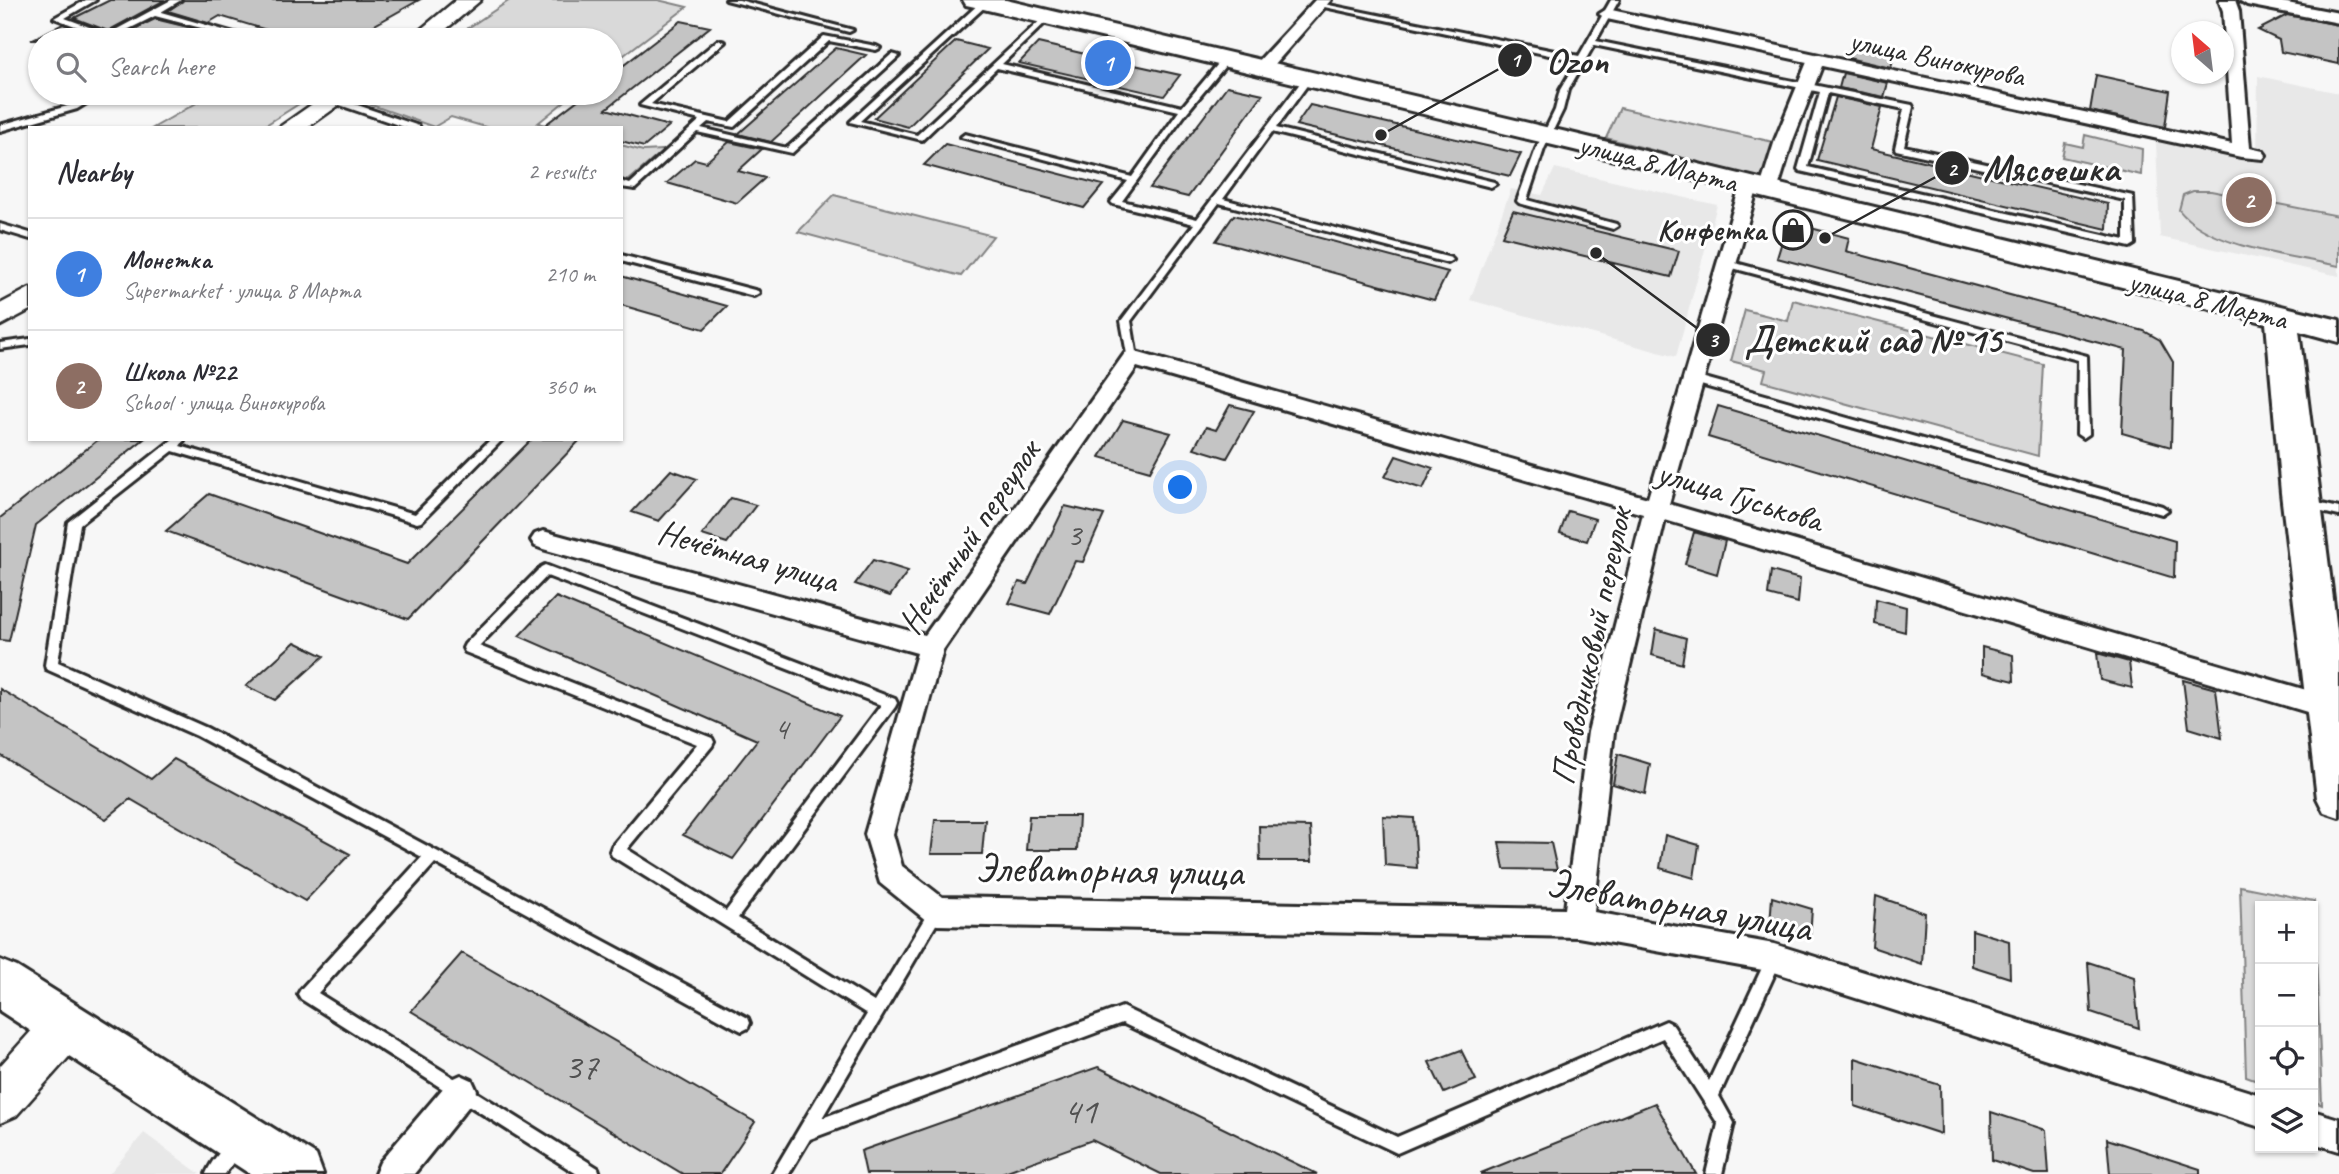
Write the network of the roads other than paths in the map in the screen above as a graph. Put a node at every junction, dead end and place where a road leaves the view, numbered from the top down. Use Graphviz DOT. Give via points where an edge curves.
graph roads {
  1 [pos="92,0"];
  2 [pos="177,0"];
  3 [pos="470,0"];
  4 [pos="483,0"];
  5 [pos="730,0"];
  6 [pos="2227,0"];
  7 [pos="2247,0"];
  8 [pos="980,1"];
  9 [pos="1321,2"];
  10 [pos="1611,7"];
  11 [pos="154,13"];
  12 [pos="451,17"];
  13 [pos="1046,17"];
  14 [pos="2339,18"];
  15 [pos="85,28"];
  16 [pos="126,28"];
  17 [pos="208,28"];
  18 [pos="436,28"];
  19 [pos="849,30"];
  20 [pos="721,42"];
  21 [pos="1591,43"];
  22 [pos="876,48"];
  23 [pos="895,56"];
  24 [pos="1581,59"];
  25 [pos="1226,60"];
  26 [pos="1816,61"];
  27 [pos="996,65"];
  28 [pos="1261,69"];
  29 [pos="1307,80"];
  30 [pos="1805,87"];
  31 [pos="1825,90"];
  32 [pos="78,105"];
  33 [pos="325,105"];
  34 [pos="361,105"];
  35 [pos="1184,110"];
  36 [pos="706,119"];
  37 [pos="293,126"];
  38 [pos="411,126"];
  39 [pos="0,128"];
  40 [pos="1270,129"];
  41 [pos="695,130"];
  42 [pos="1548,135"];
  43 [pos="965,137"];
  44 [pos="1134,180"];
  45 [pos="1491,184"];
  46 [pos="623,185"];
  47 [pos="1759,189"];
  48 [pos="1217,201"];
  49 [pos="1200,223"];
  50 [pos="1613,226"];
  51 [pos="0,227"];
  52 [pos="28,235"];
  53 [pos="623,259"];
  54 [pos="1448,260"];
  55 [pos="1728,264"];
  56 [pos="754,293"];
  57 [pos="28,298"];
  58 [pos="0,317"];
  59 [pos="2281,317"];
  60 [pos="2339,331"];
  61 [pos="28,342"];
  62 [pos="0,346"];
  63 [pos="1132,358"];
  64 [pos="1694,379"];
  65 [pos="2083,433"];
  66 [pos="496,441"];
  67 [pos="175,443"];
  68 [pos="2300,503"];
  69 [pos="1656,509"];
  70 [pos="2162,510"];
  71 [pos="2339,512"];
  72 [pos="543,540"];
  73 [pos="931,648"];
  74 [pos="2332,729"];
  75 [pos="2339,798"];
  76 [pos="433,855"];
  77 [pos="937,911"];
  78 [pos="728,920"];
  79 [pos="1578,923"];
  80 [pos="1774,958"];
  81 [pos="0,983"];
  82 [pos="877,1012"];
  83 [pos="742,1023"];
  84 [pos="67,1025"];
  85 [pos="461,1091"];
  86 [pos="1710,1097"];
  87 [pos="0,1100"];
  88 [pos="2255,1109"];
  89 [pos="2318,1129"];
  90 [pos="805,1133"];
  91 [pos="2339,1135"];
  92 [pos="228,1157"];
  93 [pos="297,1174"];
  94 [pos="392,1174"];
  95 [pos="592,1174"];
  96 [pos="780,1174"];
  97 [pos="1714,1174"];
  1 -- 15 [label="lane" via="58,18"];
  2 -- 11 [label="lane"];
  3 -- 12 [label="main road"];
  4 -- 12 [label="main road"];
  5 -- 19 [label="lane"];
  6 -- 26 [label="street, улица Винокурова" via="2249,153"];
  7 -- 14 [label="street"];
  8 -- 13 [label="main road, улица 8 Марта"];
  8 -- 27 [label="lane" via="854,122 919,138"];
  9 -- 24 [label="lane"];
  9 -- 28 [label="street"];
  10 -- 21 [label="lane"];
  10 -- 26 [label="street, улица Винокурова"];
  11 -- 16 [label="lane"];
  11 -- 17 [label="lane"];
  12 -- 18 [label="main road"];
  13 -- 25 [label="main road, улица 8 Марта"];
  13 -- 27 [label="lane"];
  20 -- 36 [label="lane" via="644,105"];
  21 -- 24 [label="lane"];
  21 -- 30 [label="lane"];
  22 -- 36 [label="lane" via="827,38 732,125"];
  23 -- 41 [label="lane" via="789,151"];
  24 -- 42 [label="lane" via="1563,90"];
  25 -- 28 [label="main road, улица 8 Марта"];
  25 -- 35 [label="lane"];
  26 -- 30 [label="street, Проводниковый переулок"];
  27 -- 35 [label="lane"];
  28 -- 29 [label="main road, улица 8 Марта"];
  29 -- 40 [label="lane"];
  29 -- 42 [label="main road, улица 8 Марта"];
  30 -- 31 [label="lane"];
  30 -- 47 [label="street, Проводниковый переулок"];
  31 -- 31 [label="lane" via="1803,169 2130,244 2130,198 1899,148 1909,107"];
  32 -- 39 [label="lane"];
  33 -- 37 [label="main road"];
  34 -- 38 [label="lane"];
  35 -- 44 [label="lane"];
  36 -- 41 [label="lane"];
  40 -- 45 [label="lane"];
  40 -- 48 [label="lane"];
  41 -- 46 [label="lane" via="632,187"];
  42 -- 47 [label="main road, улица 8 Марта"];
  42 -- 50 [label="lane" via="1522,201"];
  43 -- 44 [label="lane"];
  44 -- 49 [label="lane" via="1116,202"];
  47 -- 55 [label="street, Проводниковый переулок"];
  47 -- 59 [label="main road, улица 8 Марта"];
  48 -- 49 [label="lane"];
  48 -- 54 [label="lane"];
  49 -- 63 [label="lane" via="1126,321"];
  51 -- 52 [label="lane"];
  53 -- 56 [label="lane"];
  55 -- 64 [label="street, Проводниковый переулок"];
  55 -- 65 [label="lane" via="2083,358"];
  57 -- 58 [label="main road"];
  59 -- 60 [label="main road, улица 8 Марта"];
  59 -- 68 [label="main road"];
  61 -- 62 [label="lane"];
  63 -- 69 [label="street, улица Гуськова"];
  63 -- 73 [label="street, Нечётный переулок"];
  64 -- 69 [label="street, Проводниковый переулок"];
  64 -- 70 [label="lane"];
  66 -- 67 [label="lane" via="417,519"];
  67 -- 76 [label="lane" via="74,522 51,665 202,732"];
  68 -- 71 [label="lane"];
  68 -- 74 [label="main road"];
  69 -- 74 [label="street, улица Гуськова"];
  69 -- 79 [label="street, Проводниковый переулок" via="1601,732"];
  72 -- 73 [label="street, Нечётная улица"];
  73 -- 77 [label="street, Нечётный переулок" via="879,834 890,874"];
  74 -- 75 [label="main road"];
  76 -- 83 [label="lane"];
  76 -- 85 [label="lane" via="306,994"];
  77 -- 79 [label="street, Элеваторная улица"];
  77 -- 82 [label="lane"];
  78 -- 78 [label="lane" via="617,852 706,742 469,648 545,570 890,703"];
  78 -- 82 [label="lane"];
  79 -- 80 [label="street, Элеваторная улица"];
  80 -- 86 [label="lane"];
  80 -- 88 [label="street, Элеваторная улица"];
  81 -- 84 [label="main road"];
  82 -- 90 [label="lane"];
  84 -- 87 [label="main road"];
  84 -- 92 [label="main road"];
  85 -- 94 [label="street"];
  85 -- 95 [label="lane"];
  86 -- 90 [label="lane" via="1666,1029 1397,1145 1122,1015"];
  86 -- 97 [label="lane" via="1726,1123"];
  89 -- 91 [label="street"];
  90 -- 96 [label="lane"];
  92 -- 93 [label="main road"];
}
